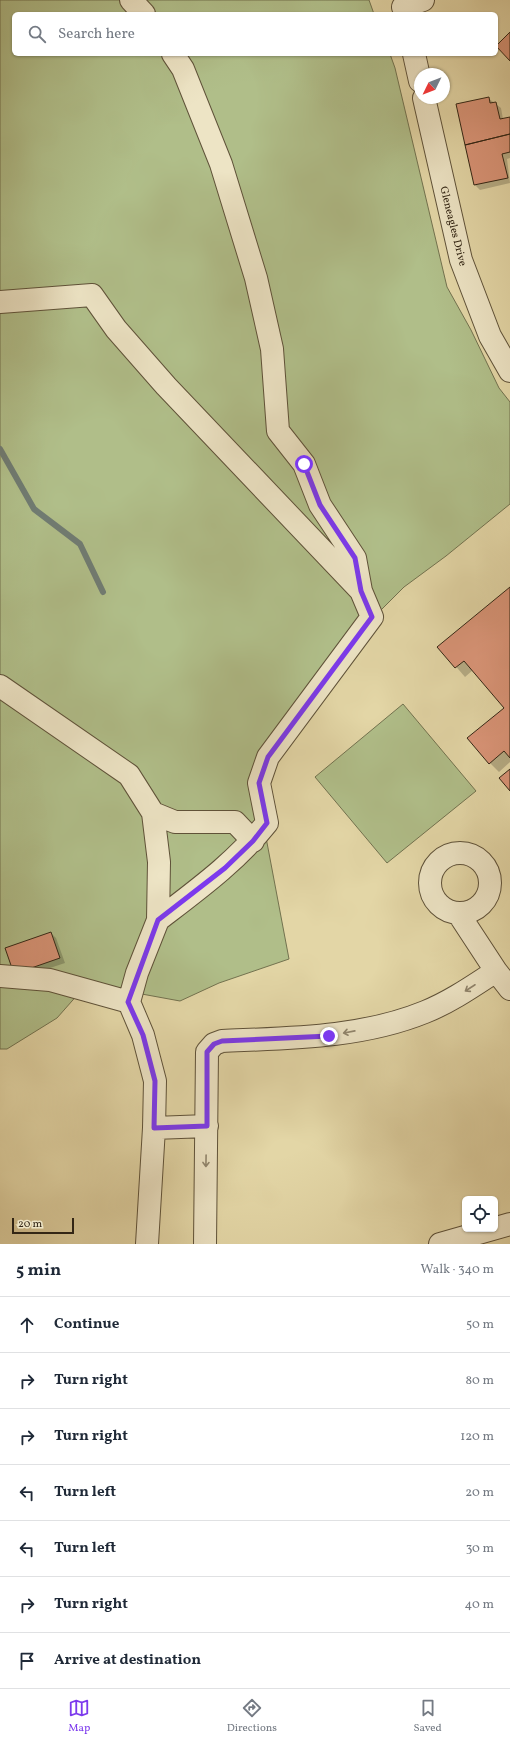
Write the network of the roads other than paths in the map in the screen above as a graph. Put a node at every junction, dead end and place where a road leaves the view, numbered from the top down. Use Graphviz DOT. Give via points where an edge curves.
graph roads {
  1 [pos="131,0"];
  2 [pos="142,12"];
  3 [pos="174,56"];
  4 [pos="414,56"];
  5 [pos="417,68"];
  6 [pos="425,104"];
  7 [pos="0,302"];
  8 [pos="510,371"];
  9 [pos="361,591"];
  10 [pos="0,686"];
  11 [pos="153,813"];
  12 [pos="253,841"];
  13 [pos="458,913"];
  14 [pos="158,920"];
  15 [pos="496,971"];
  16 [pos="0,976"];
  17 [pos="510,989"];
  18 [pos="128,1002"];
  19 [pos="207,1126"];
  20 [pos="154,1128"];
  21 [pos="510,1224"];
  22 [pos="147,1244"];
  23 [pos="205,1244"];
  24 [pos="440,1244"];
  1 -- 2 [label="street"];
  3 -- 9 [label="street" via="183,69 221,164 256,278 272,349 278,431 304,464 320,505 355,558"];
  4 -- 5 [label="street"];
  6 -- 8 [label="street, Gleneagles Drive" via="461,260 490,336"];
  7 -- 9 [label="street" via="92,295 116,329 166,386"];
  9 -- 12 [label="street" via="372,617 268,757 259,783 267,823"];
  10 -- 11 [label="street" via="129,775"];
  11 -- 12 [label="street" via="175,822 235,822"];
  11 -- 14 [label="street" via="159,862"];
  12 -- 14 [label="street" via="225,868"];
  13 -- 15 [label="street"];
  14 -- 18 [label="street"];
  15 -- 17 [label="street"];
  15 -- 19 [label="street, one-way" via="465,992 425,1012 385,1025 329,1036 222,1041 214,1044 207,1052"];
  16 -- 18 [label="street" via="50,980"];
  18 -- 20 [label="street" via="143,1035 155,1081"];
  19 -- 20 [label="street"];
  19 -- 23 [label="street, one-way"];
  20 -- 22 [label="street"];
  21 -- 24 [label="street"];
}
